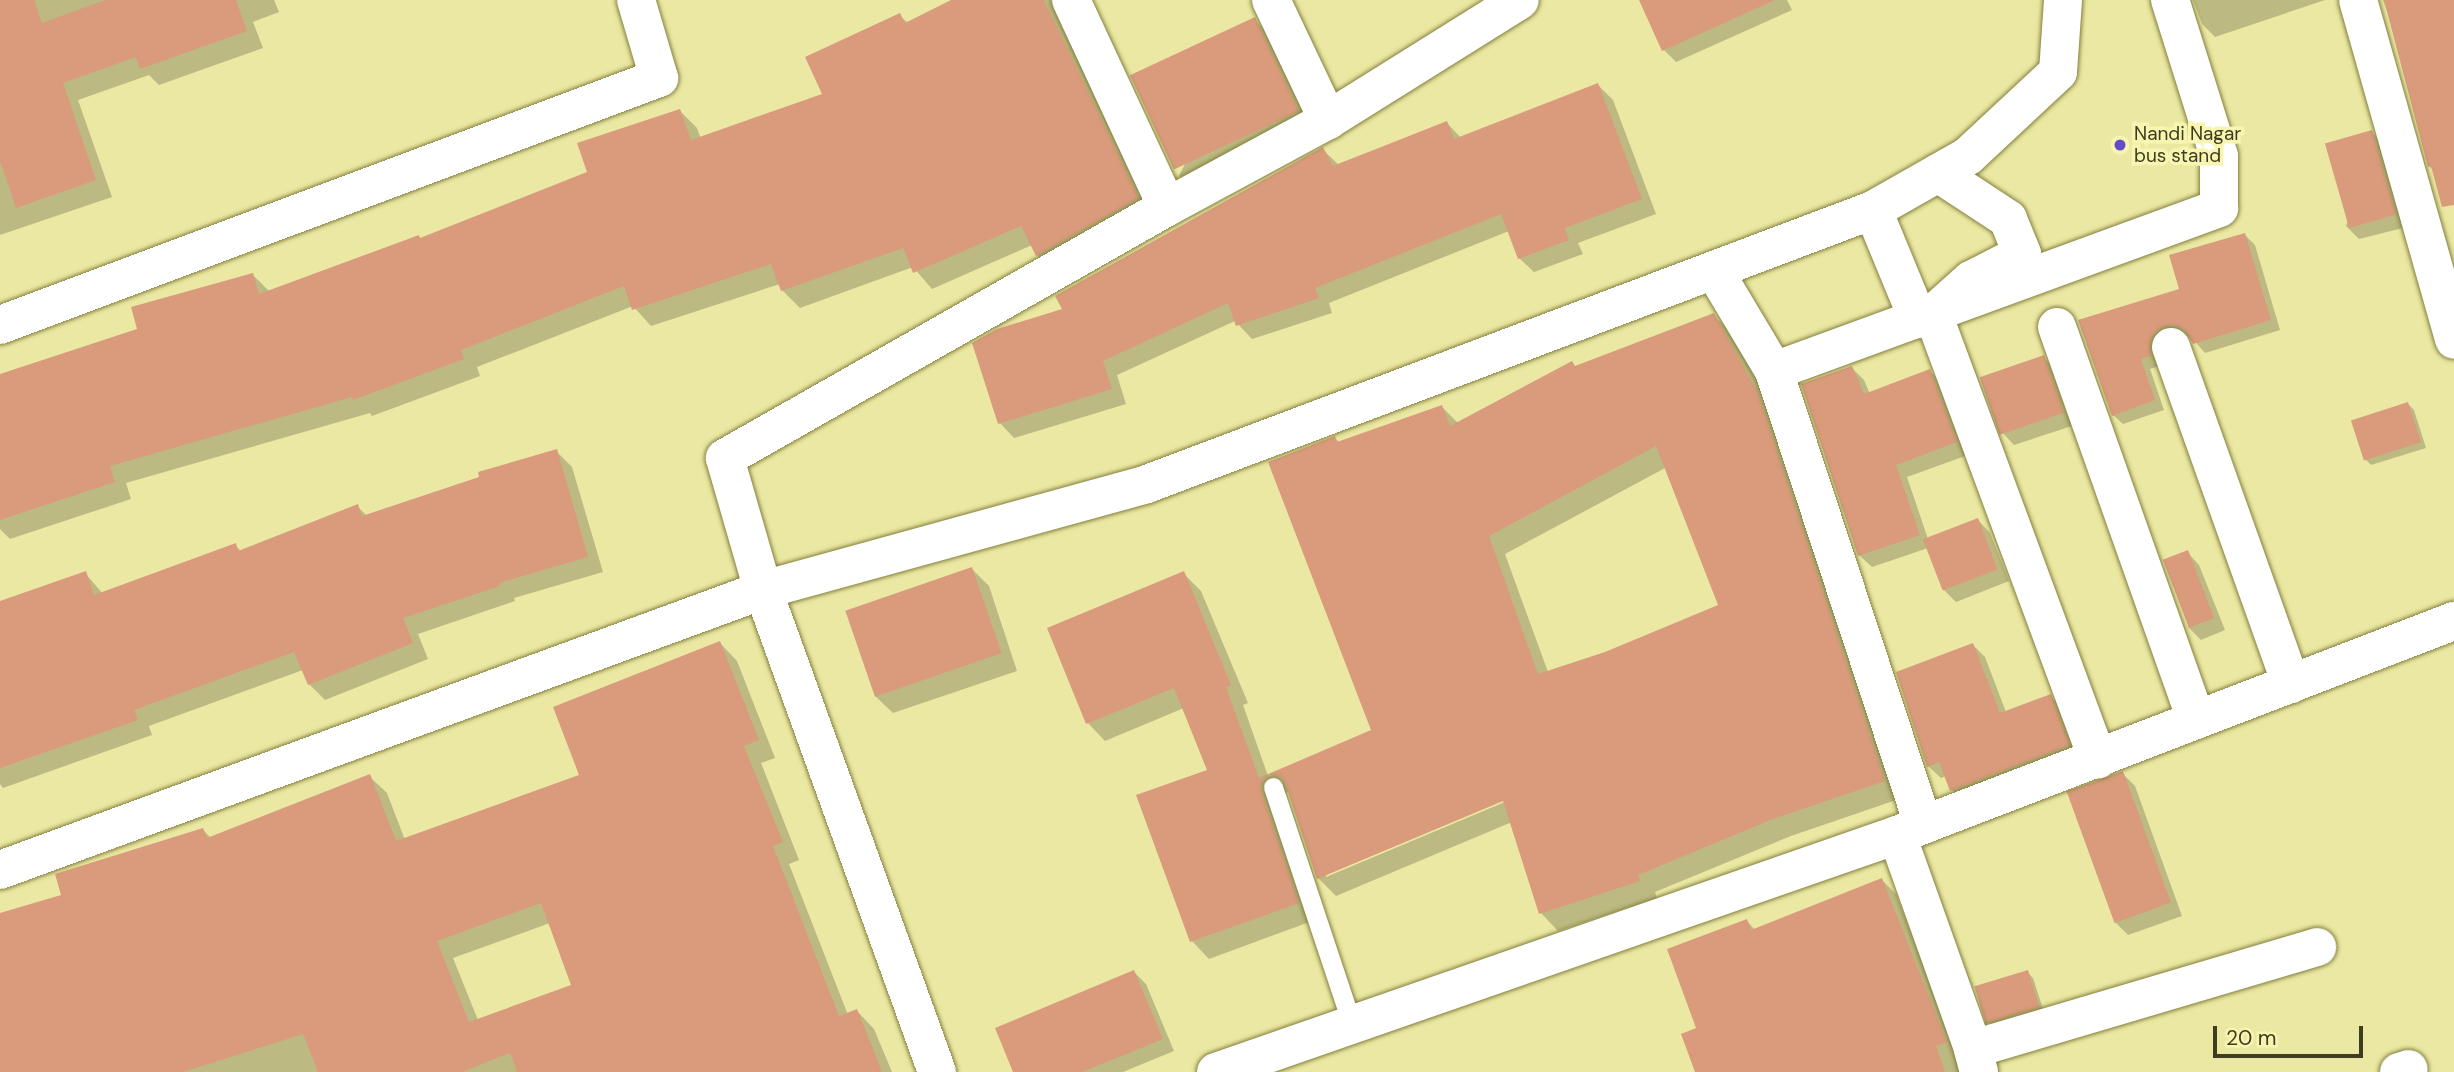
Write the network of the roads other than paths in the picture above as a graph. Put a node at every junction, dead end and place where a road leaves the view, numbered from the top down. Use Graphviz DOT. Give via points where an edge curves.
graph roads {
  1 [pos="636,0"];
  2 [pos="1071,0"];
  3 [pos="1270,0"];
  4 [pos="1520,0"];
  5 [pos="2063,0"];
  6 [pos="2170,0"];
  7 [pos="2358,0"];
  8 [pos="1465,14"];
  9 [pos="1328,120"];
  10 [pos="1938,173"];
  11 [pos="1167,207"];
  12 [pos="1873,210"];
  13 [pos="1715,272"];
  14 [pos="1925,316"];
  15 [pos="0,324"];
  16 [pos="2057,327"];
  17 [pos="2454,340"];
  18 [pos="2171,348"];
  19 [pos="1774,371"];
  20 [pos="763,590"];
  21 [pos="2454,621"];
  22 [pos="2291,684"];
  23 [pos="2196,720"];
  24 [pos="2098,759"];
  25 [pos="1273,787"];
  26 [pos="1910,830"];
  27 [pos="0,870"];
  28 [pos="2316,947"];
  29 [pos="1352,1025"];
  30 [pos="1976,1061"];
  31 [pos="937,1072"];
  32 [pos="1216,1072"];
  1 -- 15 [label="street" via="660,78"];
  2 -- 11 [label="street"];
  3 -- 9 [label="street"];
  4 -- 8 [label="street"];
  5 -- 10 [label="street" via="2058,72 1968,156"];
  6 -- 14 [label="street" via="2219,156 2219,208"];
  7 -- 17 [label="street"];
  8 -- 9 [label="street"];
  9 -- 11 [label="street"];
  10 -- 12 [label="street"];
  10 -- 14 [label="street" via="2008,219 2022,254 1971,280"];
  11 -- 20 [label="street" via="724,458"];
  12 -- 13 [label="street"];
  12 -- 14 [label="street"];
  13 -- 19 [label="street"];
  13 -- 20 [label="street" via="1147,484"];
  14 -- 19 [label="street"];
  14 -- 24 [label="street"];
  16 -- 23 [label="street"];
  18 -- 22 [label="street"];
  19 -- 26 [label="street"];
  20 -- 27 [label="street"];
  20 -- 31 [label="street"];
  21 -- 22 [label="street"];
  22 -- 23 [label="street"];
  23 -- 24 [label="street"];
  24 -- 26 [label="street"];
  25 -- 29 [label="lane"];
  26 -- 29 [label="street"];
  26 -- 30 [label="street"];
  28 -- 30 [label="street"];
  29 -- 32 [label="street"];
}
